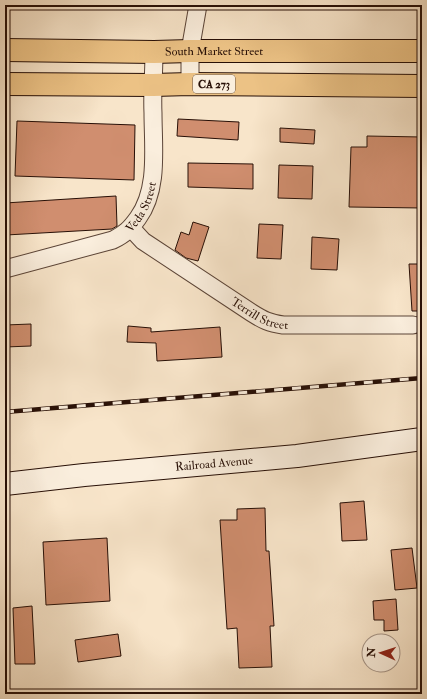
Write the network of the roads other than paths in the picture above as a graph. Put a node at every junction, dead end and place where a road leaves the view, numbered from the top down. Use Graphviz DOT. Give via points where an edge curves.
graph roads {
  1 [pos="198,5"];
  2 [pos="5,50"];
  3 [pos="190,51"];
  4 [pos="422,51"];
  5 [pos="154,52"];
  6 [pos="5,84"];
  7 [pos="190,84"];
  8 [pos="153,85"];
  9 [pos="422,86"];
  10 [pos="131,228"];
  11 [pos="5,269"];
  12 [pos="413,325"];
  13 [pos="422,439"];
  14 [pos="5,484"];
  1 -- 3 [label="street"];
  2 -- 5 [label="main road, South Market Street"];
  3 -- 4 [label="main road, South Market Street"];
  3 -- 5 [label="main road, South Market Street"];
  3 -- 7 [label="street"];
  5 -- 8 [label="street, Veda Street"];
  6 -- 8 [label="main road, CA 273"];
  7 -- 8 [label="main road, CA 273"];
  7 -- 9 [label="main road, CA 273"];
  8 -- 10 [label="street, Veda Street" via="151,189 143,212"];
  10 -- 11 [label="street, Veda Street" via="113,240"];
  10 -- 12 [label="street, Terrill Street" via="143,241 266,322 283,325"];
  13 -- 14 [label="main road, Railroad Avenue" via="297,456"];
}
